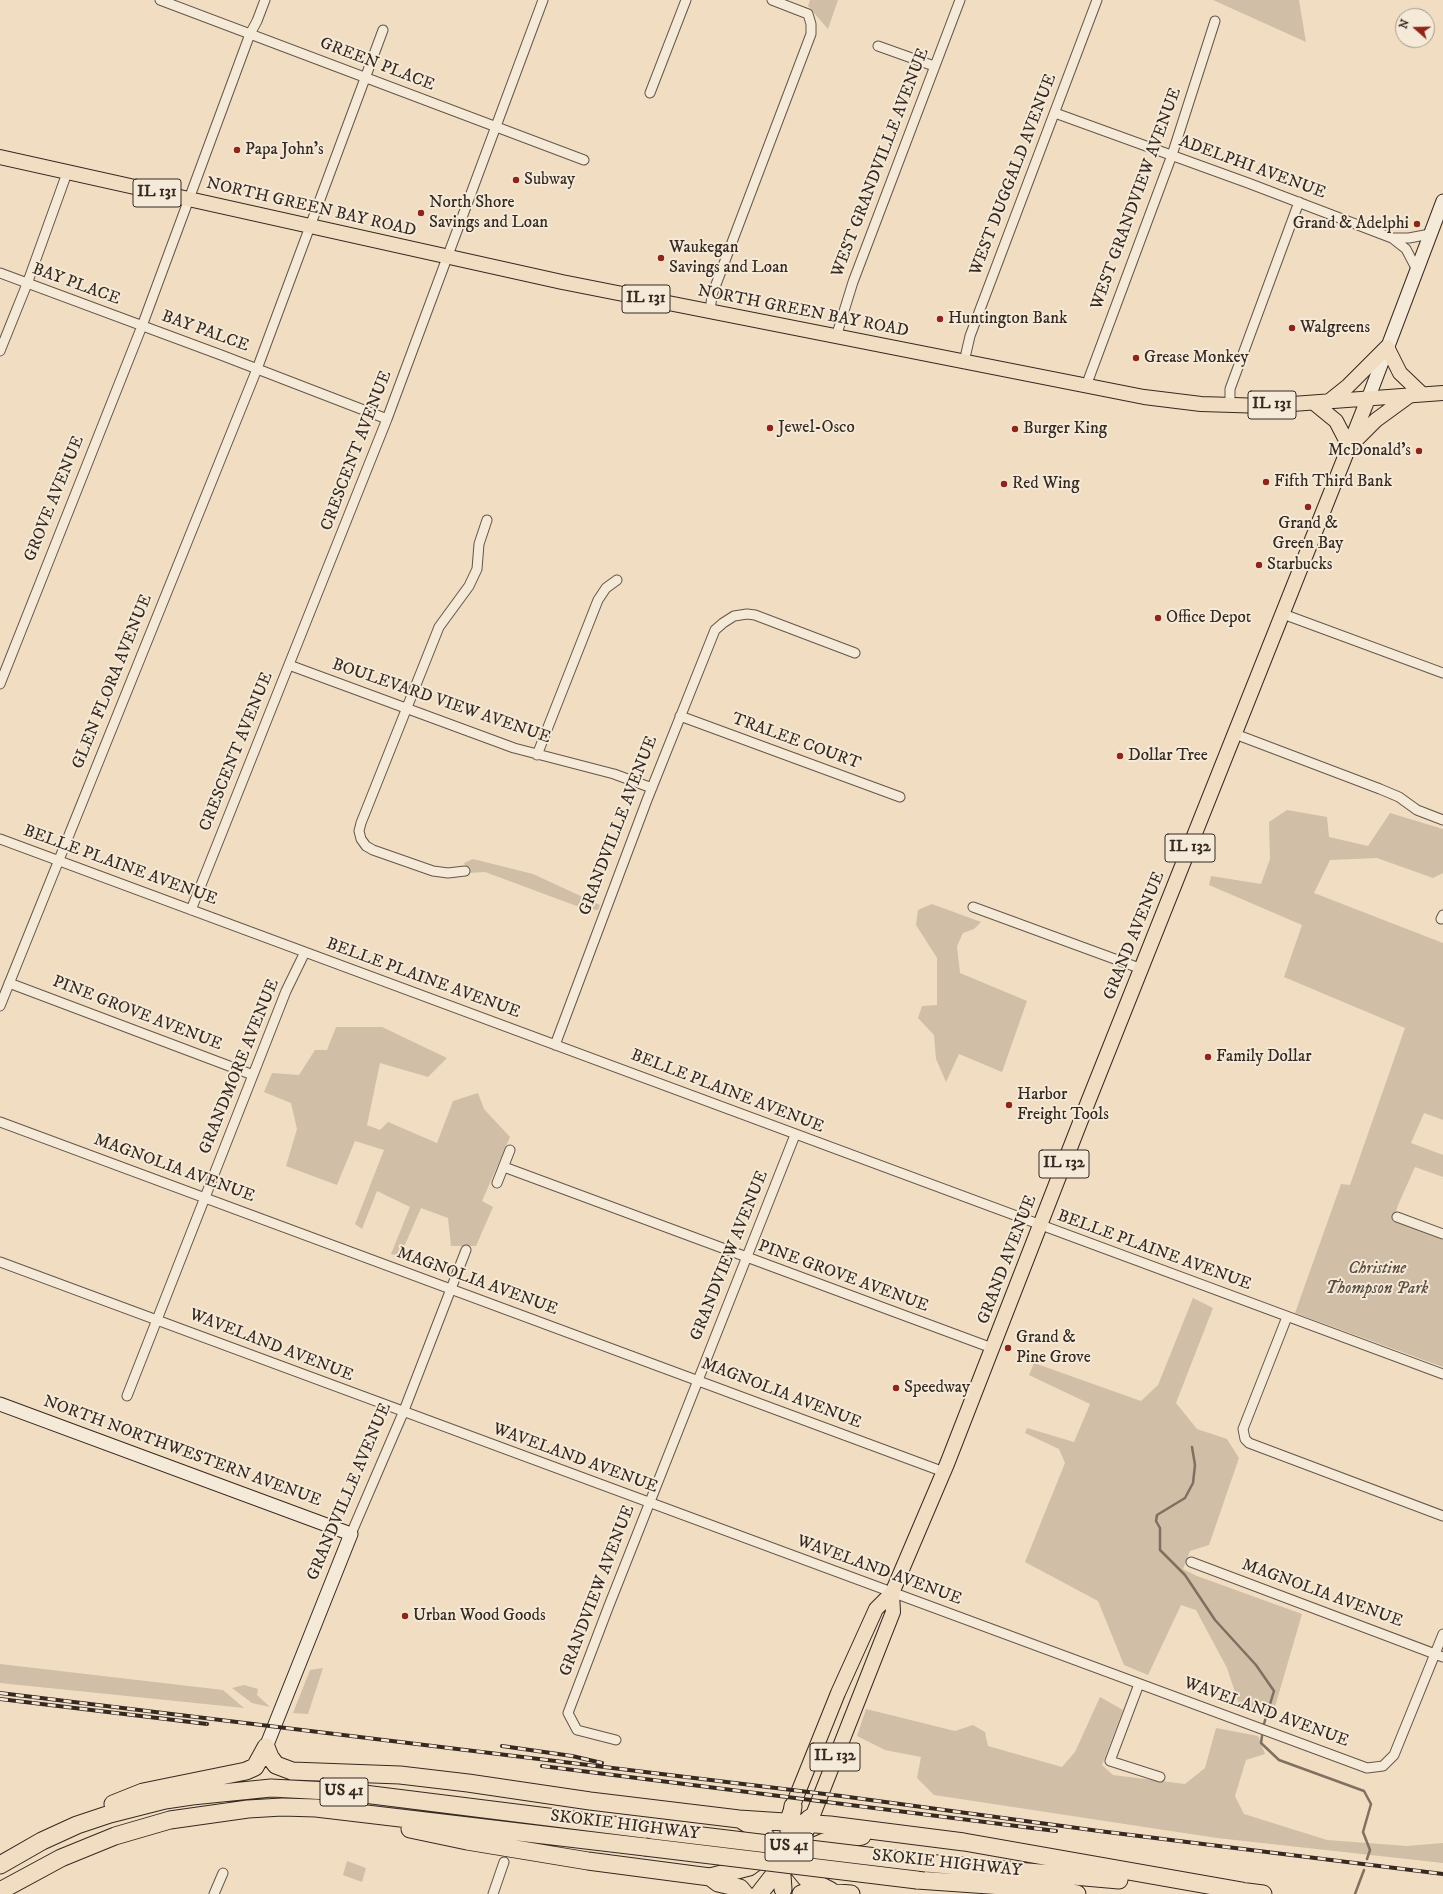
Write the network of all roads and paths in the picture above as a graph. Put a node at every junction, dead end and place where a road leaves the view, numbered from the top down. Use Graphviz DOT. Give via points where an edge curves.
graph roads {
  1 [pos="160,0"];
  2 [pos="265,0"];
  3 [pos="543,0"];
  4 [pos="686,0"];
  5 [pos="772,0"];
  6 [pos="960,0"];
  7 [pos="1097,0"];
  8 [pos="1215,21"];
  9 [pos="383,30"];
  10 [pos="250,34"];
  11 [pos="878,46"];
  12 [pos="934,66"];
  13 [pos="366,77"];
  14 [pos="650,93"];
  15 [pos="1055,113"];
  16 [pos="496,127"];
  17 [pos="1172,155"];
  18 [pos="0,157"];
  19 [pos="584,160"];
  20 [pos="67,173"];
  21 [pos="189,200"];
  22 [pos="1443,201"];
  23 [pos="1299,202"];
  24 [pos="310,227"];
  25 [pos="1430,234"];
  26 [pos="1392,238"];
  27 [pos="446,257"];
  28 [pos="1417,270"];
  29 [pos="0,273"];
  30 [pos="27,284"];
  31 [pos="710,312"];
  32 [pos="142,326"];
  33 [pos="836,338"];
  34 [pos="1387,347"];
  35 [pos="0,351"];
  36 [pos="964,362"];
  37 [pos="257,369"];
  38 [pos="1086,386"];
  39 [pos="1443,393"];
  40 [pos="1415,395"];
  41 [pos="1368,399"];
  42 [pos="1321,403"];
  43 [pos="1230,405"];
  44 [pos="387,419"];
  45 [pos="1349,446"];
  46 [pos="487,520"];
  47 [pos="617,580"];
  48 [pos="1283,614"];
  49 [pos="856,653"];
  50 [pos="289,665"];
  51 [pos="1443,673"];
  52 [pos="0,684"];
  53 [pos="406,709"];
  54 [pos="680,716"];
  55 [pos="1235,734"];
  56 [pos="537,755"];
  57 [pos="652,788"];
  58 [pos="900,798"];
  59 [pos="1443,820"];
  60 [pos="0,839"];
  61 [pos="58,861"];
  62 [pos="464,871"];
  63 [pos="973,907"];
  64 [pos="191,910"];
  65 [pos="305,952"];
  66 [pos="1142,969"];
  67 [pos="9,983"];
  68 [pos="0,1006"];
  69 [pos="555,1045"];
  70 [pos="253,1075"];
  71 [pos="0,1122"];
  72 [pos="795,1135"];
  73 [pos="510,1150"];
  74 [pos="504,1167"];
  75 [pos="497,1183"];
  76 [pos="205,1198"];
  77 [pos="1397,1217"];
  78 [pos="1040,1226"];
  79 [pos="1443,1234"];
  80 [pos="466,1250"];
  81 [pos="747,1258"];
  82 [pos="0,1262"];
  83 [pos="451,1289"];
  84 [pos="1287,1317"];
  85 [pos="157,1320"];
  86 [pos="992,1348"];
  87 [pos="1443,1374"];
  88 [pos="698,1380"];
  89 [pos="127,1396"];
  90 [pos="0,1404"];
  91 [pos="403,1413"];
  92 [pos="944,1472"];
  93 [pos="650,1503"];
  94 [pos="1443,1516"];
  95 [pos="351,1534"];
  96 [pos="1190,1562"];
  97 [pos="892,1593"];
  98 [pos="1443,1634"];
  99 [pos="1439,1655"];
  100 [pos="1139,1684"];
  101 [pos="616,1740"];
  102 [pos="266,1747"];
  103 [pos="1160,1777"];
  104 [pos="271,1788"];
  105 [pos="590,1801"];
  106 [pos="316,1808"];
  107 [pos="800,1818"];
  108 [pos="739,1819"];
  109 [pos="881,1832"];
  110 [pos="42,1841"];
  111 [pos="779,1846"];
  112 [pos="791,1860"];
  113 [pos="504,1862"];
  114 [pos="0,1865"];
  115 [pos="223,1873"];
  116 [pos="710,1877"];
  117 [pos="0,1891"];
  118 [pos="830,1891"];
  119 [pos="1242,1891"];
  120 [pos="782,1892"];
  121 [pos="214,1894"];
  122 [pos="493,1894"];
  123 [pos="745,1894"];
  124 [pos="759,1894"];
  125 [pos="801,1894"];
  126 [pos="850,1894"];
  127 [pos="1077,1894"];
  128 [pos="1263,1894"];
  1 -- 10 [label="street, GREEN PLACE"];
  2 -- 10 [label="street, GROVE AVENUE"];
  3 -- 16 [label="street, CRESCENT AVENUE"];
  4 -- 14 [label="street"];
  5 -- 31 [label="street" via="808,14 811,24 808,42 712,295"];
  6 -- 12 [label="street, WEST GRANDVILLE AVENUE"];
  7 -- 15 [label="street, WEST DUGGALD AVENUE"];
  8 -- 17 [label="street, WEST GRANDVIEW AVENUE"];
  9 -- 13 [label="street, GLEN FLORA AVENUE"];
  10 -- 13 [label="street, GREEN PLACE"];
  10 -- 21 [label="street, GROVE AVENUE"];
  11 -- 12 [label="street"];
  12 -- 33 [label="street, WEST GRANDVILLE AVENUE" via="853,282"];
  13 -- 16 [label="street, GREEN PLACE"];
  13 -- 24 [label="street, GLEN FLORA AVENUE"];
  15 -- 17 [label="street, ADELPHI AVENUE"];
  15 -- 36 [label="street, WEST DUGGALD AVENUE" via="970,336"];
  16 -- 19 [label="street, GREEN PLACE"];
  16 -- 27 [label="street, CRESCENT AVENUE"];
  17 -- 23 [label="street, ADELPHI AVENUE"];
  17 -- 38 [label="street, WEST GRANDVIEW AVENUE"];
  18 -- 20 [label="main road, NORTH GREEN BAY ROAD / IL 131"];
  20 -- 21 [label="main road, NORTH GREEN BAY ROAD / IL 131"];
  20 -- 30 [label="street"];
  21 -- 24 [label="main road, NORTH GREEN BAY ROAD / IL 131"];
  21 -- 32 [label="street, GROVE AVENUE"];
  22 -- 25 [label="street, GRAND AVENUE"];
  23 -- 26 [label="street, ADELPHI AVENUE"];
  23 -- 43 [label="street" via="1230,389"];
  24 -- 27 [label="main road, NORTH GREEN BAY ROAD / IL 131"];
  24 -- 37 [label="street, GLEN FLORA AVENUE"];
  25 -- 26 [label="street, ADELPHI AVENUE"];
  25 -- 28 [label="street, GRAND AVENUE"];
  26 -- 28 [label="street, ADELPHI AVENUE" via="1406,249"];
  27 -- 31 [label="main road, NORTH GREEN BAY ROAD / IL 131"];
  27 -- 44 [label="street, CRESCENT AVENUE"];
  28 -- 34 [label="street, GRAND AVENUE"];
  29 -- 30 [label="street, BAY PLACE"];
  30 -- 32 [label="street, BAY PLACE"];
  30 -- 35 [label="street"];
  31 -- 33 [label="main road, NORTH GREEN BAY ROAD / IL 131"];
  32 -- 37 [label="street, BAY PALCE"];
  32 -- 52 [label="street, GROVE AVENUE"];
  33 -- 36 [label="main road, NORTH GREEN BAY ROAD / IL 131"];
  34 -- 40 [label="main road"];
  34 -- 41 [label="street, GRAND AVENUE"];
  34 -- 42 [label="main road" via="1348,386"];
  36 -- 38 [label="main road, NORTH GREEN BAY ROAD / IL 131"];
  37 -- 44 [label="street"];
  37 -- 61 [label="street, GLEN FLORA AVENUE"];
  38 -- 43 [label="main road, NORTH GREEN BAY ROAD / IL 131" via="1166,400"];
  39 -- 40 [label="main road, NORTH GREEN BAY ROAD"];
  40 -- 41 [label="main road, NORTH GREEN BAY ROAD"];
  40 -- 45 [label="main road" via="1376,420"];
  41 -- 42 [label="main road, NORTH GREEN BAY ROAD / IL 131"];
  41 -- 45 [label="main road, GRAND AVENUE / IL 132"];
  42 -- 43 [label="main road, NORTH GREEN BAY ROAD / IL 131"];
  42 -- 45 [label="main road" via="1336,421"];
  44 -- 50 [label="street, CRESCENT AVENUE"];
  45 -- 48 [label="main road, GRAND AVENUE / IL 132"];
  46 -- 53 [label="street" via="476,568 469,586 439,627"];
  47 -- 56 [label="street" via="606,588 598,600"];
  48 -- 51 [label="street"];
  48 -- 55 [label="main road, GRAND AVENUE / IL 132"];
  49 -- 54 [label="street, GRANDVILLE AVENUE" via="755,616 734,616 722,623 713,635"];
  50 -- 53 [label="street, BOULEVARD VIEW AVENUE"];
  50 -- 64 [label="street, CRESCENT AVENUE"];
  53 -- 56 [label="street, BOULEVARD VIEW AVENUE"];
  53 -- 62 [label="street" via="361,823 361,839 373,850 421,868 448,873"];
  54 -- 57 [label="street, GRANDVILLE AVENUE"];
  54 -- 58 [label="street, TRALEE COURT"];
  55 -- 59 [label="street" via="1380,789 1418,810"];
  55 -- 66 [label="main road, GRAND AVENUE / IL 132"];
  56 -- 57 [label="street, BOULEVARD VIEW AVENUE" via="614,774"];
  57 -- 69 [label="street, GRANDVILLE AVENUE"];
  60 -- 61 [label="street, BELLE PLAINE AVENUE"];
  61 -- 64 [label="street, BELLE PLAINE AVENUE"];
  61 -- 67 [label="street, GLEN FLORA AVENUE"];
  63 -- 66 [label="street"];
  64 -- 65 [label="street, BELLE PLAINE AVENUE"];
  65 -- 69 [label="street, BELLE PLAINE AVENUE"];
  65 -- 70 [label="street, GRANDMORE AVENUE" via="286,991"];
  66 -- 78 [label="main road, GRAND AVENUE / IL 132"];
  67 -- 68 [label="street, GLEN FLORA AVENUE"];
  67 -- 70 [label="street, PINE GROVE AVENUE"];
  69 -- 72 [label="street, BELLE PLAINE AVENUE"];
  70 -- 76 [label="street, GRANDMORE AVENUE"];
  71 -- 76 [label="street, MAGNOLIA AVENUE"];
  72 -- 78 [label="street, BELLE PLAINE AVENUE"];
  72 -- 81 [label="street, GRANDVIEW AVENUE"];
  73 -- 74 [label="street"];
  74 -- 75 [label="street"];
  74 -- 81 [label="street, PINE GROVE AVENUE"];
  76 -- 83 [label="street, MAGNOLIA AVENUE"];
  76 -- 85 [label="street, GRANDMORE AVENUE"];
  77 -- 79 [label="street"];
  78 -- 84 [label="street, BELLE PLAINE AVENUE"];
  78 -- 86 [label="main road, GRAND AVENUE / IL 132"];
  80 -- 83 [label="street, GRANDVILLE AVENUE"];
  81 -- 86 [label="street, PINE GROVE AVENUE"];
  81 -- 88 [label="street, GRANDVIEW AVENUE"];
  82 -- 85 [label="street, WAVELAND AVENUE"];
  83 -- 88 [label="street, MAGNOLIA AVENUE"];
  83 -- 91 [label="street, GRANDVILLE AVENUE"];
  84 -- 87 [label="street, BELLE PLAINE AVENUE"];
  84 -- 94 [label="street" via="1243,1429 1243,1435 1249,1443"];
  85 -- 89 [label="street, GRANDMORE AVENUE"];
  85 -- 91 [label="street, WAVELAND AVENUE"];
  86 -- 92 [label="main road, GRAND AVENUE / IL 132"];
  88 -- 92 [label="street, MAGNOLIA AVENUE"];
  88 -- 93 [label="street, GRANDVIEW AVENUE"];
  90 -- 95 [label="street, NORTH NORTHWESTERN AVENUE"];
  91 -- 93 [label="street, WAVELAND AVENUE"];
  91 -- 95 [label="street, GRANDVILLE AVENUE"];
  92 -- 97 [label="main road, GRAND AVENUE / IL 132"];
  93 -- 97 [label="street, WAVELAND AVENUE"];
  93 -- 101 [label="street, GRANDVIEW AVENUE" via="568,1713 577,1730"];
  95 -- 102 [label="street, GRANDVILLE AVENUE"];
  96 -- 99 [label="street, MAGNOLIA AVENUE"];
  97 -- 100 [label="street, WAVELAND AVENUE"];
  97 -- 107 [label="main road, GRAND AVENUE / IL 132" via="893,1612"];
  97 -- 107 [label="main road, GRAND AVENUE / IL 132" via="876,1609 838,1693"];
  98 -- 99 [label="street"];
  99 -- 100 [label="street, WAVELAND AVENUE" via="1389,1762 1383,1766 1367,1768"];
  100 -- 103 [label="street" via="1110,1761"];
  102 -- 105 [label="highway" via="276,1765 292,1771 400,1775"];
  102 -- 110 [label="highway" via="255,1767 246,1771 144,1792 111,1804"];
  104 -- 105 [label="highway" via="341,1784"];
  104 -- 110 [label="highway, SKOKIE HIGHWAY / US 41" via="165,1800 103,1816"];
  104 -- 119 [label="highway, SKOKIE HIGHWAY / US 41, bridge" via="348,1792 926,1863"];
  105 -- 108 [label="highway"];
  106 -- 116 [label="highway" via="467,1842"];
  106 -- 117 [label="highway, SKOKIE HIGHWAY / US 41" via="248,1809 170,1820 88,1846"];
  106 -- 127 [label="highway, SKOKIE HIGHWAY / US 41, bridge" via="917,1880 1046,1889"];
  107 -- 108 [label="highway"];
  107 -- 109 [label="highway"];
  107 -- 111 [label="highway"];
  107 -- 112 [label="main road, GRAND AVENUE / IL 132"];
  108 -- 111 [label="highway"];
  109 -- 112 [label="highway" via="833,1840"];
  109 -- 119 [label="highway" via="964,1842"];
  110 -- 114 [label="highway, SKOKIE HIGHWAY / US 41"];
  111 -- 112 [label="highway"];
  111 -- 116 [label="highway" via="749,1867"];
  111 -- 124 [label="main road"];
  112 -- 118 [label="highway" via="806,1878"];
  112 -- 120 [label="highway"];
  112 -- 124 [label="highway"];
  113 -- 122 [label="street"];
  115 -- 121 [label="street"];
  116 -- 123 [label="highway" via="718,1883 740,1888"];
  118 -- 125 [label="highway" via="809,1891"];
  118 -- 126 [label="highway"];
  119 -- 128 [label="highway, SKOKIE HIGHWAY / US 41"];
}
